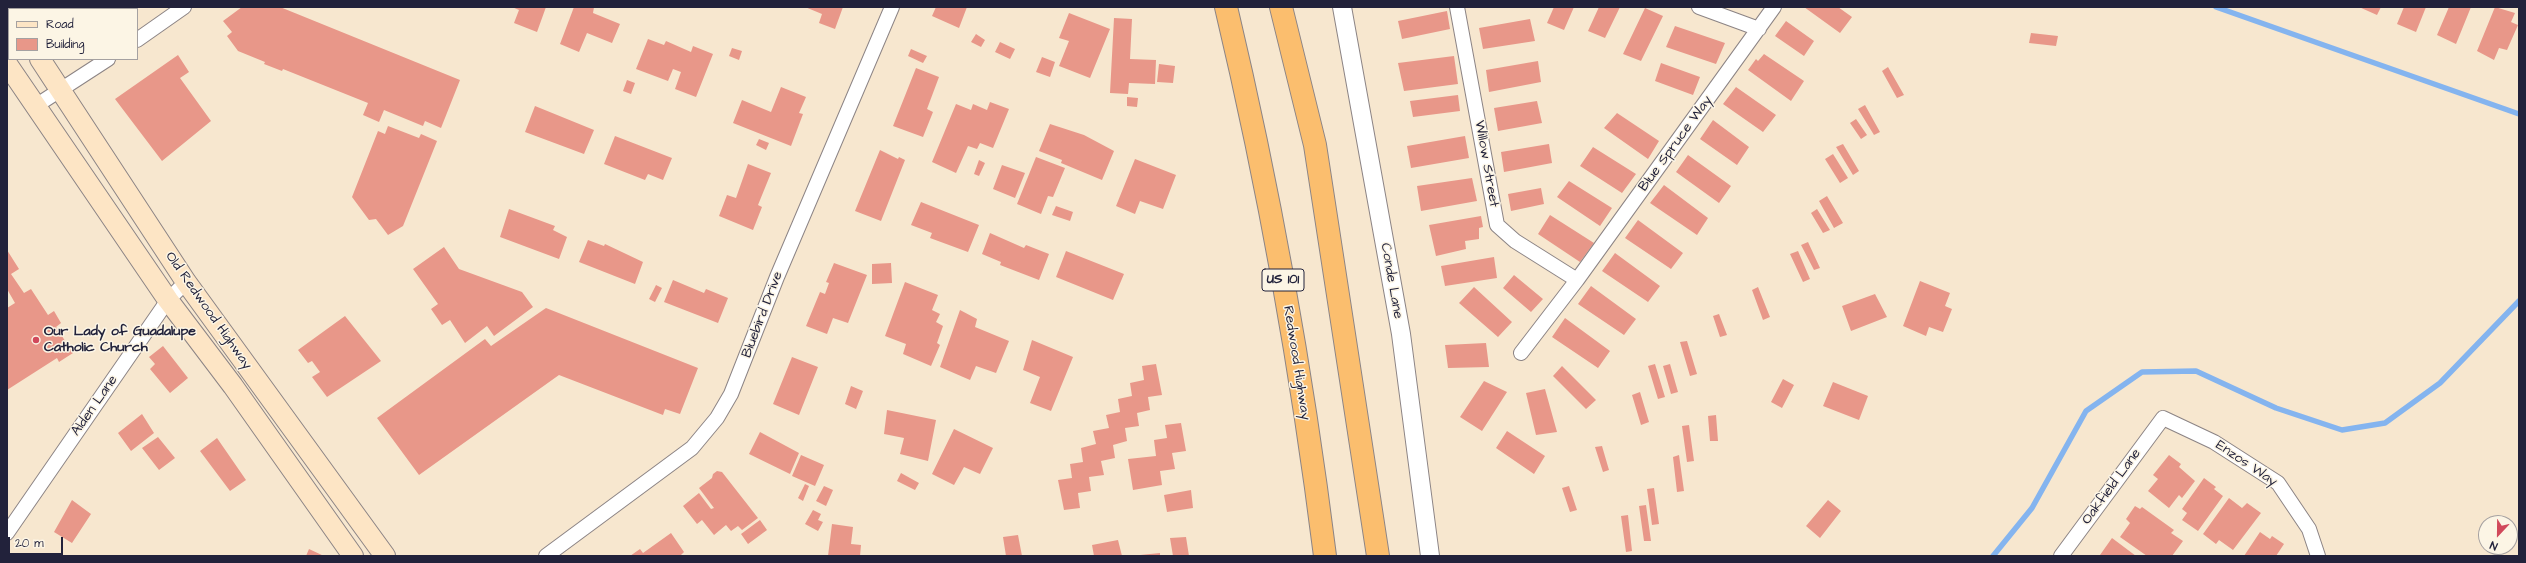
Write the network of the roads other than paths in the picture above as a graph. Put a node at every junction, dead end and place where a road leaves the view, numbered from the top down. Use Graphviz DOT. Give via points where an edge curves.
graph roads {
  1 [pos="184,7"];
  2 [pos="892,7"];
  3 [pos="1226,7"];
  4 [pos="1281,7"];
  5 [pos="1342,7"];
  6 [pos="1457,7"];
  7 [pos="1699,7"];
  8 [pos="1774,7"];
  9 [pos="1759,29"];
  10 [pos="138,39"];
  11 [pos="41,60"];
  12 [pos="106,60"];
  13 [pos="7,64"];
  14 [pos="61,90"];
  15 [pos="34,107"];
  16 [pos="1577,280"];
  17 [pos="186,282"];
  18 [pos="168,300"];
  19 [pos="1521,353"];
  20 [pos="2163,418"];
  21 [pos="7,532"];
  22 [pos="353,556"];
  23 [pos="385,556"];
  24 [pos="546,556"];
  25 [pos="1325,556"];
  26 [pos="1378,556"];
  27 [pos="1430,556"];
  28 [pos="2061,556"];
  29 [pos="2318,556"];
  1 -- 10 [label="street"];
  2 -- 24 [label="street, Bluebird Drive" via="777,277 731,394 717,418 692,448"];
  3 -- 25 [label="highway, Redwood Highway / US 101" via="1245,89 1283,284 1316,481"];
  4 -- 26 [label="highway" via="1315,145"];
  5 -- 27 [label="street, Conde Lane" via="1401,334"];
  6 -- 16 [label="street, Willow Street" via="1497,226 1515,241"];
  7 -- 9 [label="street"];
  8 -- 9 [label="street, Blue Spruce Way"];
  9 -- 16 [label="street, Blue Spruce Way"];
  11 -- 14 [label="main road, Old Redwood Highway"];
  12 -- 14 [label="street"];
  13 -- 15 [label="main road, Old Redwood Highway"];
  14 -- 15 [label="street"];
  14 -- 17 [label="main road, Old Redwood Highway"];
  15 -- 18 [label="main road, Old Redwood Highway"];
  16 -- 19 [label="street, Blue Spruce Way"];
  17 -- 18 [label="street, Alden Lane"];
  17 -- 23 [label="main road, Old Redwood Highway"];
  18 -- 21 [label="street, Alden Lane"];
  18 -- 22 [label="main road, Old Redwood Highway" via="233,386"];
  20 -- 28 [label="street, Oakfield Lane"];
  20 -- 29 [label="street, Enzos Way" via="2214,442 2278,483 2309,529"];
}
